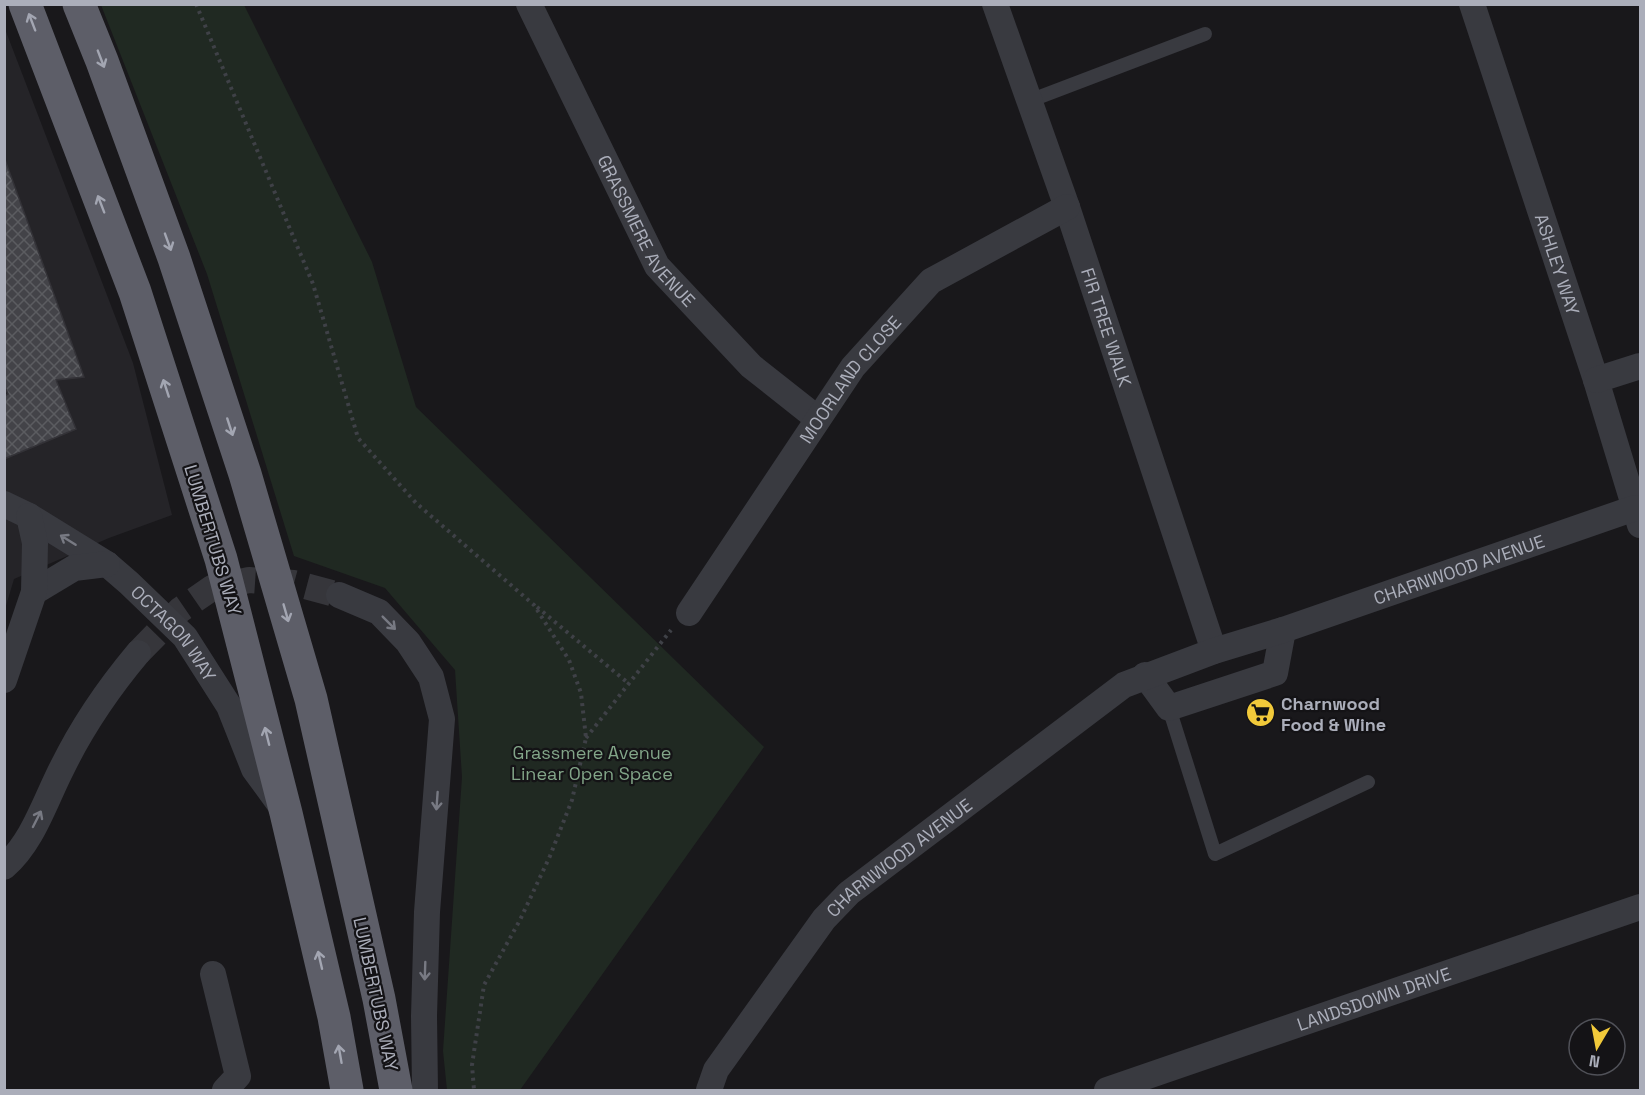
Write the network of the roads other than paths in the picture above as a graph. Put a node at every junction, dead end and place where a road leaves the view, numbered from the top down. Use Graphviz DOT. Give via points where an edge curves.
graph roads {
  1 [pos="25,4"];
  2 [pos="79,4"];
  3 [pos="529,4"];
  4 [pos="995,4"];
  5 [pos="1472,4"];
  6 [pos="1205,34"];
  7 [pos="1029,100"];
  8 [pos="1067,207"];
  9 [pos="1641,366"];
  10 [pos="1596,380"];
  11 [pos="818,419"];
  12 [pos="4,504"];
  13 [pos="29,516"];
  14 [pos="1638,516"];
  15 [pos="107,564"];
  16 [pos="34,592"];
  17 [pos="339,595"];
  18 [pos="689,613"];
  19 [pos="1283,630"];
  20 [pos="1214,651"];
  21 [pos="138,653"];
  22 [pos="1145,675"];
  23 [pos="4,680"];
  24 [pos="1169,708"];
  25 [pos="1368,782"];
  26 [pos="286,813"];
  27 [pos="4,867"];
  28 [pos="1641,907"];
  29 [pos="213,974"];
  30 [pos="225,1090"];
  31 [pos="347,1090"];
  32 [pos="396,1090"];
  33 [pos="424,1090"];
  34 [pos="709,1090"];
  35 [pos="1107,1090"];
  26 -- 1 [label="highway, LUMBERTUBS WAY, one-way" via="221,559 135,292"];
  2 -- 32 [label="highway, LUMBERTUBS WAY, one-way" via="174,258 252,496 311,699"];
  3 -- 11 [label="street, GRASSMERE AVENUE" via="657,266 751,366"];
  4 -- 7 [label="street, FIR TREE WALK"];
  5 -- 10 [label="street, ASHLEY WAY"];
  6 -- 7 [label="lane"];
  7 -- 8 [label="street, FIR TREE WALK"];
  8 -- 11 [label="street, MOORLAND CLOSE" via="931,281 853,366"];
  8 -- 20 [label="street, FIR TREE WALK"];
  9 -- 10 [label="street"];
  10 -- 14 [label="street, ASHLEY WAY"];
  11 -- 18 [label="street, MOORLAND CLOSE"];
  12 -- 13 [label="street, OCTAGON WAY"];
  15 -- 13 [label="street, OCTAGON WAY, one-way"];
  13 -- 16 [label="street" via="34,543"];
  14 -- 19 [label="street, CHARNWOOD AVENUE"];
  15 -- 16 [label="street" via="74,568"];
  15 -- 26 [label="street, OCTAGON WAY" via="185,637 229,706 254,769"];
  16 -- 23 [label="street"];
  17 -- 33 [label="street, one-way" via="379,612 408,642 432,677 442,719 428,912"];
  19 -- 20 [label="street, CHARNWOOD AVENUE"];
  19 -- 24 [label="street" via="1275,673"];
  20 -- 22 [label="street, CHARNWOOD AVENUE"];
  27 -- 21 [label="street, one-way" via="25,844 88,717"];
  22 -- 24 [label="street"];
  22 -- 34 [label="street, CHARNWOOD AVENUE" via="1124,685 849,893 824,919 716,1070"];
  24 -- 25 [label="lane" via="1215,854"];
  31 -- 26 [label="highway, LUMBERTUBS WAY, one-way" via="334,1017"];
  28 -- 35 [label="street, LANDSDOWN DRIVE"];
  29 -- 30 [label="street" via="237,1076"];
}
